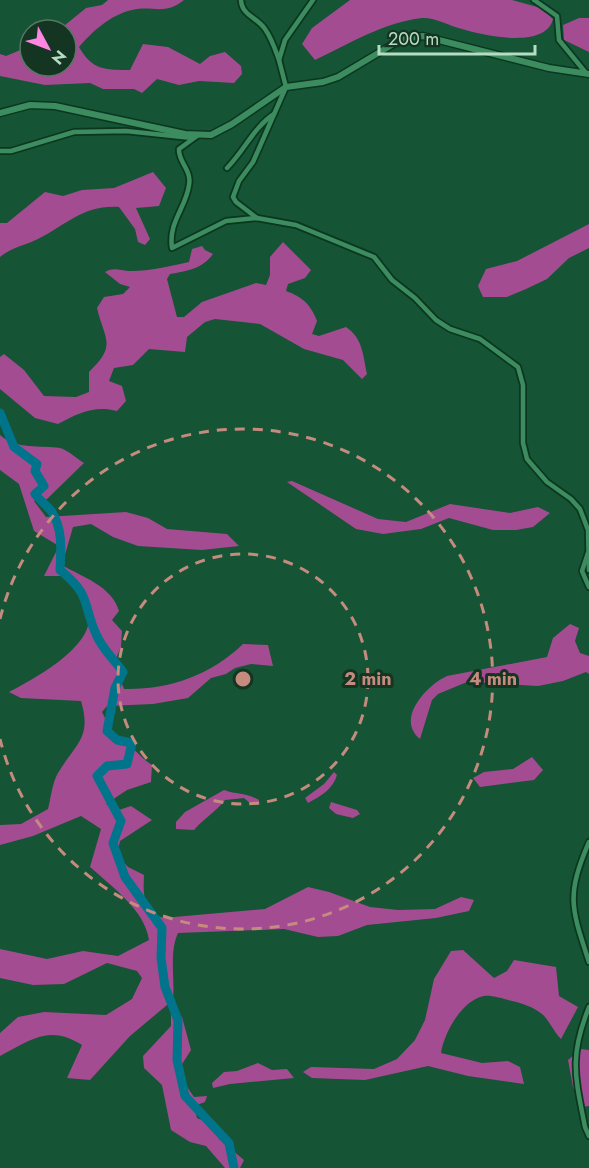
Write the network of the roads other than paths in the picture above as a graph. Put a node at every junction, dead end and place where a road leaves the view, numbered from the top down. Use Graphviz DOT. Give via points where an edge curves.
graph roads {
  1 [pos="241,0"];
  2 [pos="313,0"];
  3 [pos="534,0"];
  4 [pos="279,60"];
  5 [pos="587,74"];
  6 [pos="286,87"];
  7 [pos="0,113"];
  8 [pos="276,113"];
  9 [pos="195,137"];
  10 [pos="0,151"];
  11 [pos="227,168"];
  12 [pos="257,218"];
  13 [pos="589,551"];
  14 [pos="589,570"];
  15 [pos="589,586"];
  16 [pos="589,842"];
  17 [pos="589,962"];
  18 [pos="589,1007"];
  19 [pos="589,1136"];
  1 -- 4 [label="street" via="245,13 263,26 272,40"];
  2 -- 4 [label="street" via="285,40"];
  3 -- 5 [label="street" via="557,16 559,40"];
  4 -- 6 [label="street"];
  5 -- 6 [label="street" via="423,36 400,40 338,77"];
  6 -- 8 [label="street"];
  6 -- 9 [label="street" via="218,132"];
  7 -- 9 [label="street" via="30,105 55,106"];
  8 -- 11 [label="street" via="262,124 242,154"];
  8 -- 12 [label="street" via="233,197"];
  9 -- 10 [label="street" via="126,131 74,132"];
  9 -- 12 [label="street" via="179,149 190,183 186,202 176,215 171,247 226,221"];
  12 -- 13 [label="street" via="296,225 374,256 392,280 436,320 480,339 518,367 523,385 522,443 526,459 547,483 580,509 588,530"];
  13 -- 14 [label="street"];
  13 -- 15 [label="street" via="582,571"];
  16 -- 17 [label="street" via="572,899"];
  18 -- 19 [label="street" via="574,1062"];
}
